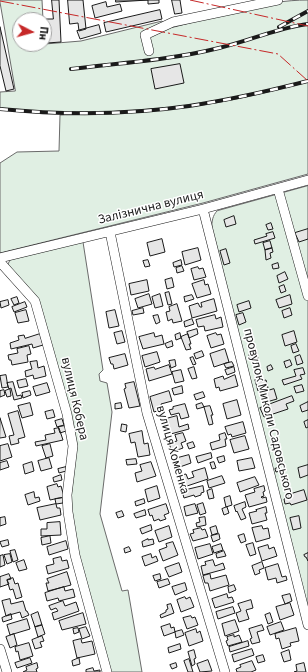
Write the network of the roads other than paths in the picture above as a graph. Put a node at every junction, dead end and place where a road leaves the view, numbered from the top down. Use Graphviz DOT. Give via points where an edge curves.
graph roads {
  1 [pos="278,0"];
  2 [pos="149,51"];
  3 [pos="308,180"];
  4 [pos="278,188"];
  5 [pos="204,209"];
  6 [pos="110,232"];
  7 [pos="0,258"];
  8 [pos="0,262"];
  9 [pos="308,296"];
  10 [pos="308,625"];
  11 [pos="0,649"];
  12 [pos="7,672"];
  13 [pos="107,672"];
  14 [pos="225,672"];
  1 -- 2 [label="street" via="173,22 145,35"];
  3 -- 4 [label="street, Залізнична вулиця"];
  4 -- 5 [label="street, Залізнична вулиця"];
  4 -- 9 [label="street"];
  5 -- 6 [label="street, Залізнична вулиця"];
  5 -- 10 [label="street, провулок Миколи Садовського"];
  6 -- 7 [label="street, Залізнична вулиця"];
  6 -- 14 [label="street, вулиця Хоменка" via="147,413"];
  8 -- 13 [label="street, вулиця Кобера" via="35,302 67,414 73,446 67,495 68,512 75,555"];
  11 -- 12 [label="street"];
}
